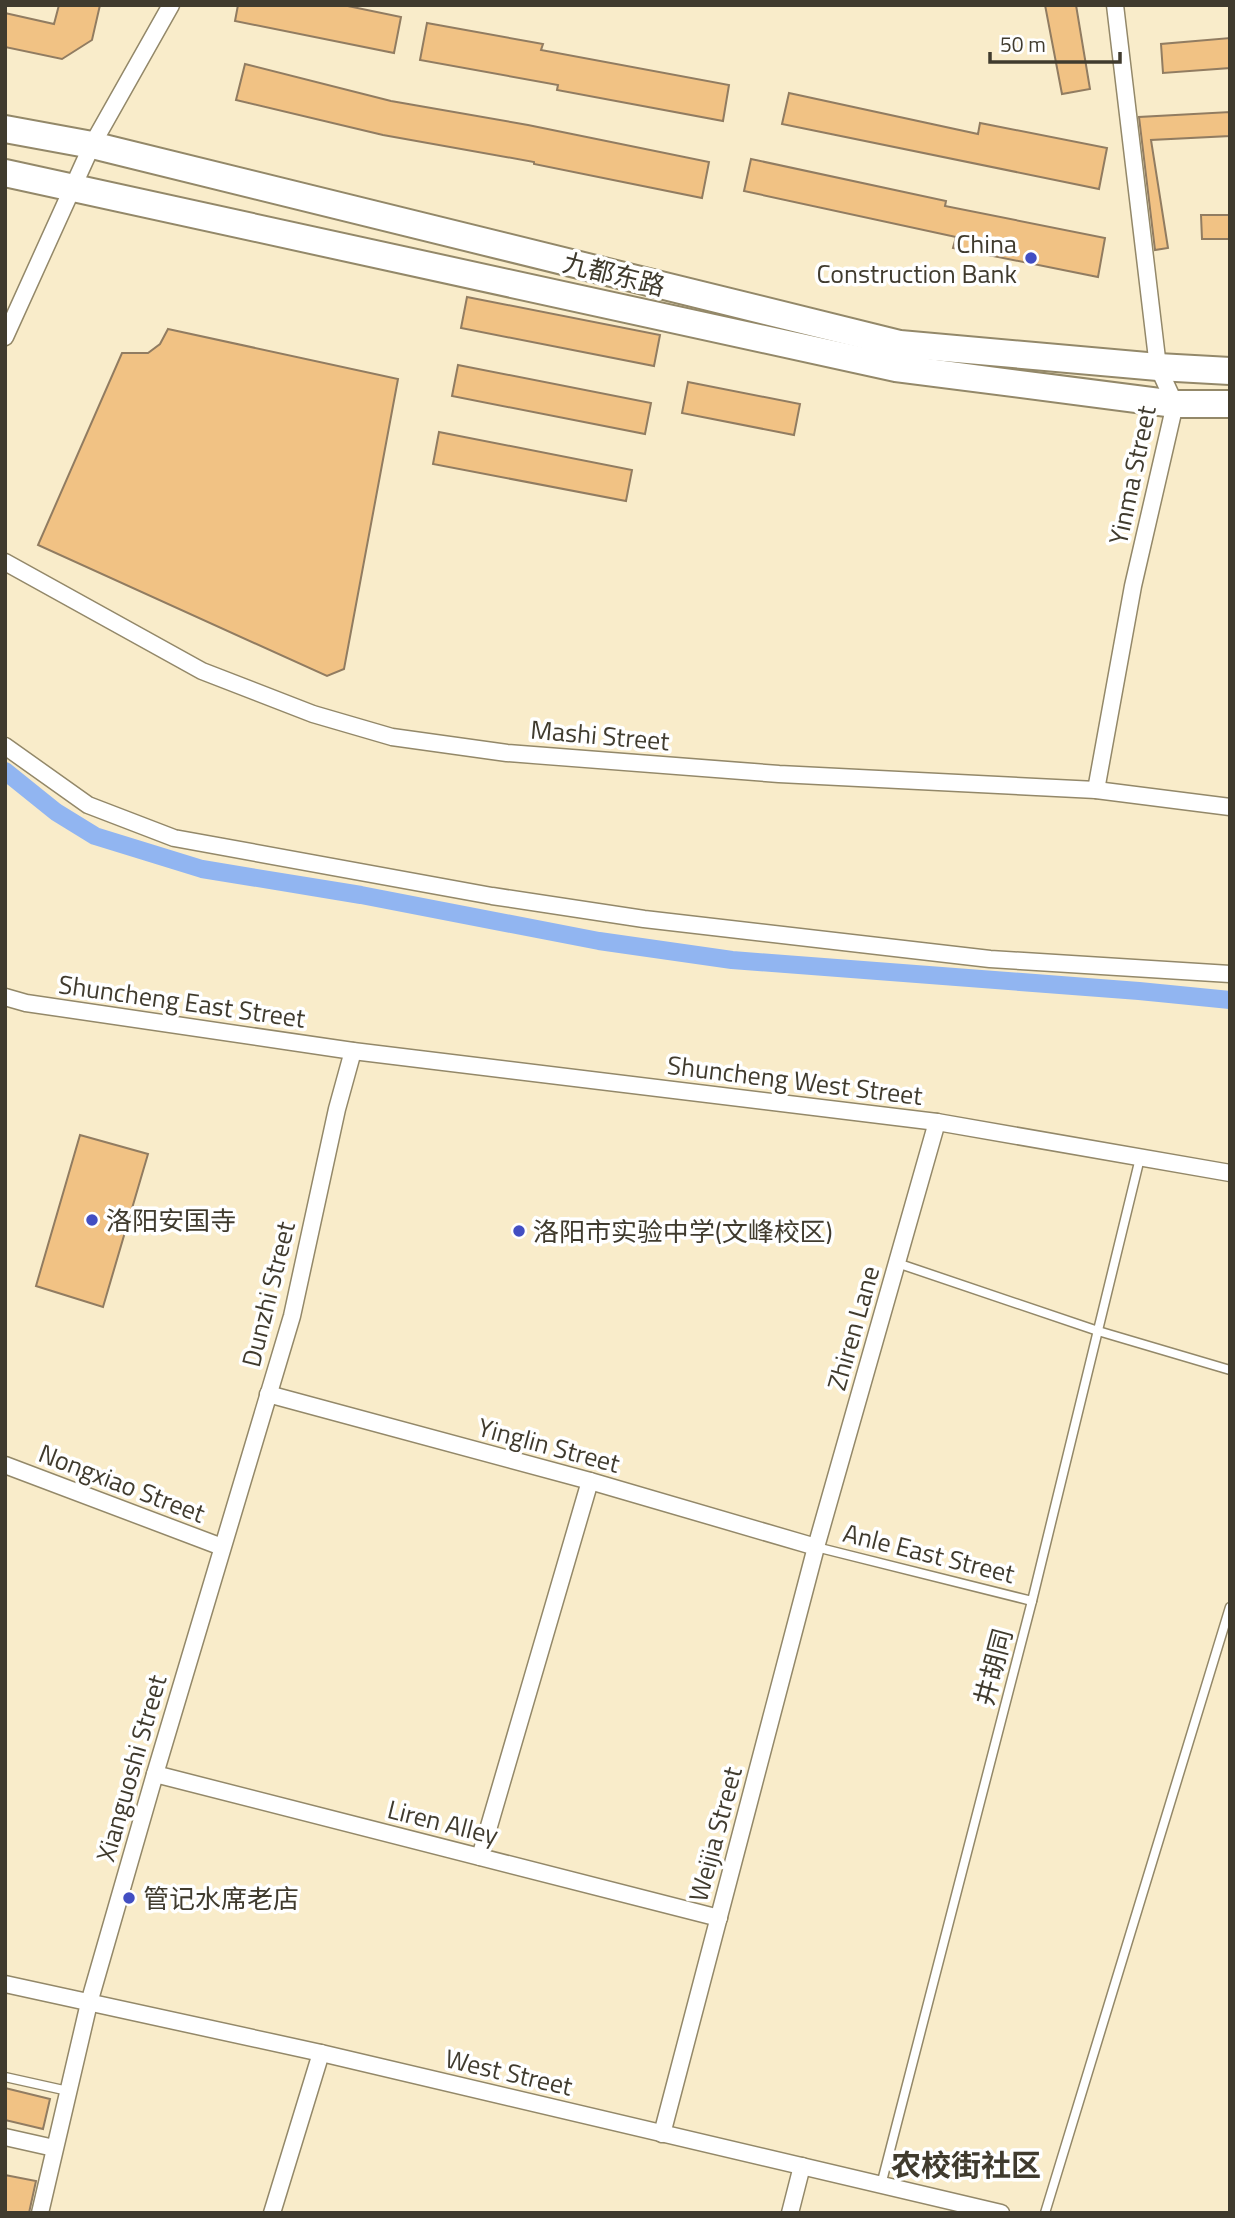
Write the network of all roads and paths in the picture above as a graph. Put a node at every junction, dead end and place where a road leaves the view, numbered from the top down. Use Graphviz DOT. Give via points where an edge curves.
graph roads {
  1 [pos="171,5"];
  2 [pos="1115,5"];
  3 [pos="5,130"];
  4 [pos="92,145"];
  5 [pos="5,173"];
  6 [pos="74,186"];
  7 [pos="5,337"];
  8 [pos="1158,367"];
  9 [pos="1230,371"];
  10 [pos="1175,404"];
  11 [pos="1230,404"];
  12 [pos="5,562"];
  13 [pos="5,746"];
  14 [pos="1096,790"];
  15 [pos="1230,807"];
  16 [pos="1230,974"];
  17 [pos="5,997"];
  18 [pos="353,1051"];
  19 [pos="937,1122"];
  20 [pos="1140,1158"];
  21 [pos="1230,1173"];
  22 [pos="897,1263"];
  23 [pos="1098,1331"];
  24 [pos="1230,1370"];
  25 [pos="268,1394"];
  26 [pos="5,1465"];
  27 [pos="590,1481"];
  28 [pos="222,1547"];
  29 [pos="816,1547"];
  30 [pos="1032,1601"];
  31 [pos="1230,1607"];
  32 [pos="155,1774"];
  33 [pos="480,1857"];
  34 [pos="719,1918"];
  35 [pos="5,1984"];
  36 [pos="89,2003"];
  37 [pos="321,2053"];
  38 [pos="5,2077"];
  39 [pos="68,2091"];
  40 [pos="662,2134"];
  41 [pos="5,2137"];
  42 [pos="54,2148"];
  43 [pos="802,2166"];
  44 [pos="881,2185"];
  45 [pos="40,2213"];
  46 [pos="272,2213"];
  47 [pos="790,2213"];
  48 [pos="1001,2213"];
  49 [pos="1045,2213"];
  1 -- 4 [label="street"];
  2 -- 8 [label="street, Yinma Street"];
  3 -- 4 [label="highway, 九都东路"];
  4 -- 6 [label="street"];
  4 -- 8 [label="highway, 九都东路" via="900,344"];
  5 -- 6 [label="highway, 九都东路"];
  6 -- 7 [label="street"];
  6 -- 10 [label="highway, 九都东路" via="896,368"];
  8 -- 9 [label="highway, 九都东路"];
  8 -- 10 [label="street, Yinma Street"];
  10 -- 11 [label="highway, 九都东路"];
  10 -- 14 [label="street, Yinma Street" via="1133,586"];
  12 -- 14 [label="street, Mashi Street" via="202,671 313,714 392,737 508,753 779,774"];
  13 -- 16 [label="street" via="88,805 174,838 644,919 990,959"];
  14 -- 15 [label="street, Mashi Street"];
  17 -- 18 [label="street, Shuncheng East Street"];
  18 -- 19 [label="street, Shuncheng West Street"];
  18 -- 25 [label="street, Dunzhi Street" via="292,1316"];
  19 -- 20 [label="street, Shuncheng West Street"];
  19 -- 22 [label="street, Zhiren Lane"];
  20 -- 21 [label="street, Shuncheng West Street"];
  20 -- 23 [label="lane, 井胡同"];
  22 -- 23 [label="lane"];
  22 -- 29 [label="street, Zhiren Lane"];
  23 -- 24 [label="lane"];
  23 -- 30 [label="lane, 井胡同"];
  25 -- 27 [label="street, Yinglin Street"];
  25 -- 28 [label="street, Dunzhi Street"];
  26 -- 28 [label="street, Nongxiao Street"];
  27 -- 29 [label="street, Yinglin Street"];
  27 -- 33 [label="street"];
  28 -- 32 [label="street, Xianguoshi Street"];
  29 -- 30 [label="lane, Anle East Street"];
  29 -- 34 [label="street, Weijia Street"];
  30 -- 44 [label="lane, 井胡同"];
  31 -- 49 [label="lane"];
  32 -- 33 [label="street, Liren Alley"];
  32 -- 36 [label="street, Xianguoshi Street"];
  33 -- 34 [label="street, Liren Alley"];
  34 -- 40 [label="street, Weijia Street"];
  35 -- 36 [label="street, West Street"];
  36 -- 37 [label="street, West Street"];
  36 -- 39 [label="street, Xianguoshi Street"];
  37 -- 40 [label="street, West Street"];
  37 -- 46 [label="street"];
  38 -- 39 [label="lane"];
  39 -- 42 [label="street, Xianguoshi Street"];
  40 -- 43 [label="street, West Street"];
  41 -- 42 [label="street"];
  42 -- 45 [label="street, Xianguoshi Street"];
  43 -- 44 [label="street, West Street"];
  43 -- 47 [label="street"];
  44 -- 48 [label="street, West Street"];
}
